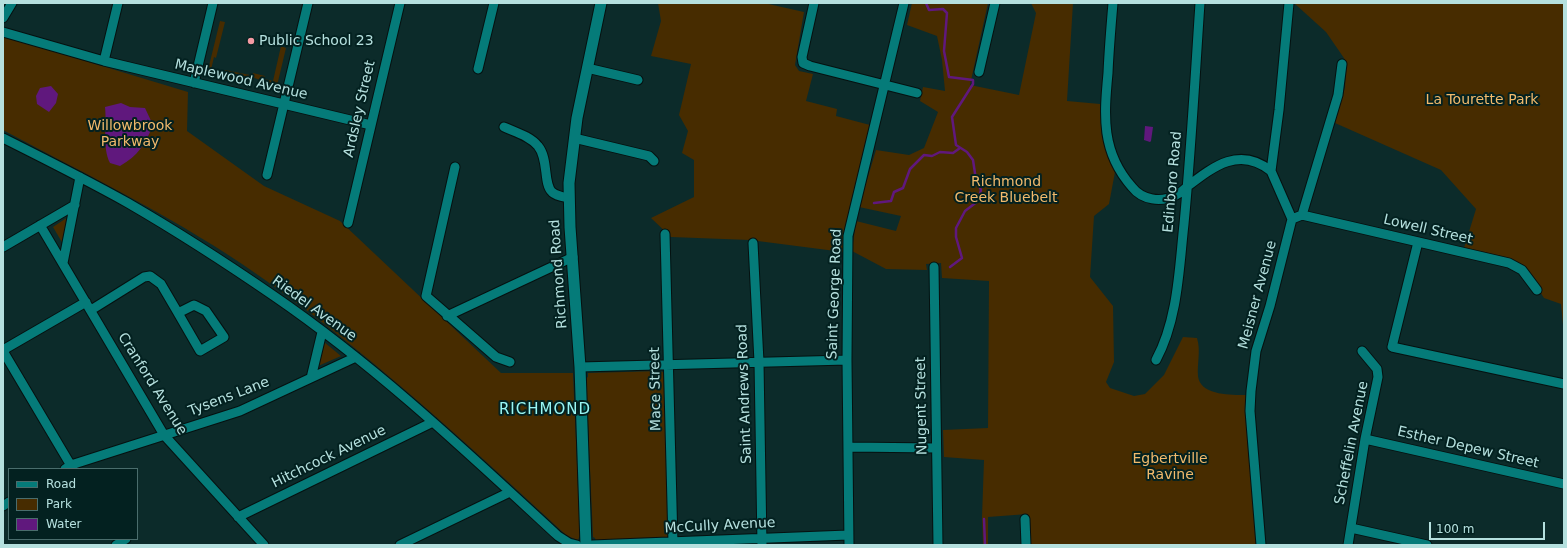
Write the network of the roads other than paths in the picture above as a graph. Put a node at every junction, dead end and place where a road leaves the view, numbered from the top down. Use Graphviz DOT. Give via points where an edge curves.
graph roads {
  1 [pos="12,3"];
  2 [pos="118,3"];
  3 [pos="213,3"];
  4 [pos="308,3"];
  5 [pos="400,3"];
  6 [pos="494,3"];
  7 [pos="601,3"];
  8 [pos="814,3"];
  9 [pos="904,3"];
  10 [pos="995,3"];
  11 [pos="1113,3"];
  12 [pos="1200,3"];
  13 [pos="1289,3"];
  14 [pos="3,18"];
  15 [pos="3,32"];
  16 [pos="104,61"];
  17 [pos="1342,64"];
  18 [pos="587,68"];
  19 [pos="478,69"];
  20 [pos="979,72"];
  21 [pos="638,80"];
  22 [pos="194,83"];
  23 [pos="884,85"];
  24 [pos="917,93"];
  25 [pos="284,105"];
  26 [pos="371,125"];
  27 [pos="504,127"];
  28 [pos="3,138"];
  29 [pos="574,138"];
  30 [pos="654,161"];
  31 [pos="456,167"];
  32 [pos="1271,171"];
  33 [pos="267,176"];
  34 [pos="80,177"];
  35 [pos="1187,187"];
  36 [pos="569,198"];
  37 [pos="75,205"];
  38 [pos="1302,215"];
  39 [pos="1292,219"];
  40 [pos="348,223"];
  41 [pos="40,225"];
  42 [pos="665,234"];
  43 [pos="1418,242"];
  44 [pos="753,243"];
  45 [pos="3,247"];
  46 [pos="573,257"];
  47 [pos="63,264"];
  48 [pos="934,266"];
  49 [pos="1537,290"];
  50 [pos="86,302"];
  51 [pos="91,310"];
  52 [pos="178,313"];
  53 [pos="447,316"];
  54 [pos="322,332"];
  55 [pos="3,350"];
  56 [pos="1362,351"];
  57 [pos="356,357"];
  58 [pos="847,360"];
  59 [pos="1156,360"];
  60 [pos="510,362"];
  61 [pos="759,362"];
  62 [pos="669,365"];
  63 [pos="580,367"];
  64 [pos="311,378"];
  65 [pos="1564,384"];
  66 [pos="433,422"];
  67 [pos="164,435"];
  68 [pos="1365,439"];
  69 [pos="849,447"];
  70 [pos="936,448"];
  71 [pos="70,468"];
  72 [pos="1564,484"];
  73 [pos="510,492"];
  74 [pos="238,517"];
  75 [pos="1025,519"];
  76 [pos="1350,528"];
  77 [pos="848,535"];
  78 [pos="762,542"];
  79 [pos="673,543"];
  80 [pos="264,545"];
  81 [pos="400,545"];
  82 [pos="577,545"];
  83 [pos="586,545"];
  84 [pos="592,545"];
  85 [pos="849,545"];
  86 [pos="938,545"];
  87 [pos="1026,545"];
  88 [pos="1261,545"];
  89 [pos="1348,545"];
  90 [pos="1427,545"];
  1 -- 14 [label="street"];
  2 -- 16 [label="street"];
  3 -- 22 [label="street"];
  4 -- 25 [label="street"];
  5 -- 26 [label="street, Ardsley Street"];
  6 -- 19 [label="street"];
  7 -- 18 [label="street, Richmond Road"];
  8 -- 23 [label="street" via="802,57 803,63"];
  9 -- 23 [label="street, Saint George Road"];
  10 -- 20 [label="street"];
  11 -- 35 [label="street" via="1105,127 1114,161 1135,191 1150,198 1158,200 1175,196"];
  12 -- 35 [label="street, Edinboro Road"];
  13 -- 32 [label="street"];
  15 -- 16 [label="street, Maplewood Avenue"];
  16 -- 22 [label="street, Maplewood Avenue"];
  17 -- 38 [label="street" via="1338,95"];
  18 -- 21 [label="street"];
  18 -- 29 [label="street, Richmond Road"];
  22 -- 25 [label="street, Maplewood Avenue"];
  23 -- 24 [label="street"];
  23 -- 58 [label="street, Saint George Road" via="848,236"];
  25 -- 26 [label="street, Maplewood Avenue"];
  25 -- 33 [label="street"];
  26 -- 40 [label="street, Ardsley Street"];
  27 -- 36 [label="street" via="531,139 538,146 546,164 549,188 556,195"];
  28 -- 34 [label="street, Riedel Avenue"];
  29 -- 30 [label="street" via="649,156"];
  29 -- 36 [label="street, Richmond Road"];
  31 -- 53 [label="street" via="426,296"];
  32 -- 35 [label="street" via="1249,160 1230,160 1218,165"];
  32 -- 39 [label="street"];
  34 -- 37 [label="street"];
  34 -- 54 [label="street, Riedel Avenue" via="174,231 274,296"];
  35 -- 59 [label="street, Edinboro Road" via="1178,279 1166,340"];
  36 -- 46 [label="street, Richmond Road"];
  37 -- 41 [label="street"];
  37 -- 47 [label="street"];
  38 -- 39 [label="street"];
  38 -- 43 [label="street, Lowell Street"];
  39 -- 88 [label="street, Meisner Avenue" via="1256,351 1252,378 1250,411"];
  41 -- 45 [label="street"];
  41 -- 47 [label="street, Cranford Avenue"];
  42 -- 62 [label="street, Mace Street"];
  43 -- 49 [label="street, Lowell Street" via="1509,264 1522,270"];
  43 -- 65 [label="street" via="1392,347"];
  44 -- 61 [label="street, Saint Andrews Road"];
  46 -- 53 [label="street"];
  46 -- 63 [label="street, Richmond Road"];
  47 -- 50 [label="street, Cranford Avenue"];
  48 -- 70 [label="street, Nugent Street"];
  50 -- 51 [label="street, Cranford Avenue"];
  50 -- 55 [label="street"];
  51 -- 52 [label="street" via="144,277 150,276 161,284"];
  51 -- 67 [label="street, Cranford Avenue"];
  52 -- 52 [label="street" via="200,351 224,337 206,311 199,306 189,306"];
  53 -- 60 [label="street" via="496,356"];
  54 -- 57 [label="street, Riedel Avenue"];
  54 -- 64 [label="street"];
  55 -- 71 [label="street"];
  56 -- 68 [label="street, Scheffelin Avenue" via="1377,369 1378,377"];
  57 -- 64 [label="street, Tysens Lane"];
  57 -- 66 [label="street, Riedel Avenue"];
  58 -- 61 [label="street"];
  58 -- 69 [label="street, Saint George Road"];
  61 -- 62 [label="street"];
  61 -- 78 [label="street, Saint Andrews Road"];
  62 -- 63 [label="street"];
  62 -- 79 [label="street, Mace Street"];
  63 -- 83 [label="street, Richmond Road"];
  64 -- 67 [label="street, Tysens Lane" via="240,411"];
  66 -- 73 [label="street, Riedel Avenue"];
  66 -- 74 [label="street, Hitchcock Avenue"];
  67 -- 71 [label="street, Tysens Lane"];
  67 -- 74 [label="street, Cranford Avenue"];
  68 -- 72 [label="street, Esther Depew Street"];
  68 -- 76 [label="street, Scheffelin Avenue"];
  69 -- 70 [label="street"];
  69 -- 77 [label="street, Saint George Road"];
  70 -- 86 [label="street, Nugent Street"];
  73 -- 81 [label="street"];
  73 -- 82 [label="street, Riedel Avenue" via="558,536"];
  74 -- 80 [label="street, Cranford Avenue"];
  75 -- 87 [label="street"];
  76 -- 89 [label="street, Scheffelin Avenue"];
  76 -- 90 [label="street"];
  77 -- 78 [label="street, McCully Avenue"];
  77 -- 85 [label="street, Saint George Road"];
  78 -- 79 [label="street, McCully Avenue"];
  79 -- 84 [label="street, McCully Avenue"];
}
